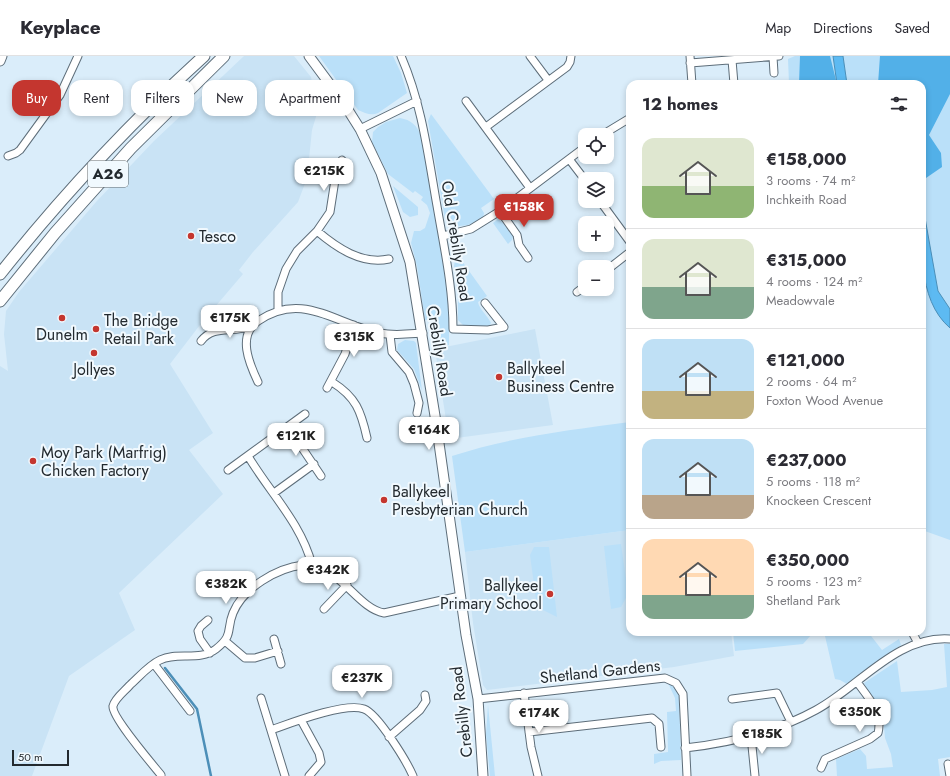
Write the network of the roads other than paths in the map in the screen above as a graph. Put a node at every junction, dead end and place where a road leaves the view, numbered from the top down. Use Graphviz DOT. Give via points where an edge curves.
graph roads {
  1 [pos="2,56"];
  2 [pos="78,56"];
  3 [pos="204,56"];
  4 [pos="224,56"];
  5 [pos="309,56"];
  6 [pos="401,56"];
  7 [pos="530,56"];
  8 [pos="571,56"];
  9 [pos="776,56"];
  10 [pos="690,60"];
  11 [pos="732,60"];
  12 [pos="0,61"];
  13 [pos="774,73"];
  14 [pos="548,80"];
  15 [pos="692,80"];
  16 [pos="734,80"];
  17 [pos="61,92"];
  18 [pos="466,100"];
  19 [pos="417,101"];
  20 [pos="44,116"];
  21 [pos="626,120"];
  22 [pos="486,127"];
  23 [pos="614,128"];
  24 [pos="360,129"];
  25 [pos="578,152"];
  26 [pos="8,156"];
  27 [pos="569,159"];
  28 [pos="342,160"];
  29 [pos="579,172"];
  30 [pos="530,188"];
  31 [pos="605,208"];
  32 [pos="500,211"];
  33 [pos="317,231"];
  34 [pos="442,236"];
  35 [pos="626,237"];
  36 [pos="626,255"];
  37 [pos="528,258"];
  38 [pos="389,259"];
  39 [pos="614,265"];
  40 [pos="0,274"];
  41 [pos="0,300"];
  42 [pos="485,302"];
  43 [pos="278,310"];
  44 [pos="354,325"];
  45 [pos="250,326"];
  46 [pos="423,333"];
  47 [pos="390,335"];
  48 [pos="200,341"];
  49 [pos="258,382"];
  50 [pos="417,413"];
  51 [pos="305,414"];
  52 [pos="288,427"];
  53 [pos="367,438"];
  54 [pos="248,456"];
  55 [pos="314,464"];
  56 [pos="228,470"];
  57 [pos="321,476"];
  58 [pos="274,494"];
  59 [pos="312,565"];
  60 [pos="346,586"];
  61 [pos="460,596"];
  62 [pos="324,609"];
  63 [pos="208,620"];
  64 [pos="914,636"];
  65 [pos="274,639"];
  66 [pos="950,639"];
  67 [pos="225,641"];
  68 [pos="918,644"];
  69 [pos="278,651"];
  70 [pos="210,653"];
  71 [pos="154,664"];
  72 [pos="281,664"];
  73 [pos="857,682"];
  74 [pos="524,693"];
  75 [pos="425,695"];
  76 [pos="261,698"];
  77 [pos="478,699"];
  78 [pos="732,699"];
  79 [pos="190,711"];
  80 [pos="301,720"];
  81 [pos="791,722"];
  82 [pos="271,730"];
  83 [pos="529,732"];
  84 [pos="751,736"];
  85 [pos="389,737"];
  86 [pos="661,747"];
  87 [pos="685,748"];
  88 [pos="948,764"];
  89 [pos="821,768"];
  90 [pos="161,775"];
  91 [pos="286,776"];
  92 [pos="309,776"];
  93 [pos="413,776"];
  94 [pos="483,776"];
  95 [pos="538,776"];
  96 [pos="687,776"];
  97 [pos="755,776"];
  98 [pos="950,776"];
  1 -- 12 [label="street"];
  2 -- 17 [label="street"];
  3 -- 40 [label="main road, A26" via="145,110 96,161"];
  4 -- 41 [label="main road, A26" via="131,148 55,233"];
  5 -- 24 [label="street, Crebilly Road"];
  6 -- 19 [label="street"];
  7 -- 14 [label="street"];
  8 -- 14 [label="street" via="567,67"];
  9 -- 11 [label="street"];
  9 -- 13 [label="street"];
  10 -- 11 [label="street"];
  10 -- 15 [label="street"];
  11 -- 16 [label="street"];
  14 -- 22 [label="street"];
  18 -- 22 [label="street"];
  19 -- 24 [label="street"];
  19 -- 34 [label="street, Old Crebilly Road"];
  20 -- 26 [label="street" via="20,150"];
  21 -- 23 [label="street"];
  22 -- 30 [label="street"];
  24 -- 46 [label="street, Crebilly Road" via="381,173 401,230 410,262"];
  25 -- 27 [label="street"];
  27 -- 29 [label="street"];
  27 -- 30 [label="street"];
  28 -- 33 [label="street" via="335,180 332,207"];
  30 -- 32 [label="street"];
  31 -- 35 [label="street"];
  32 -- 34 [label="street" via="474,228"];
  32 -- 37 [label="street" via="517,235 519,245"];
  33 -- 38 [label="street" via="351,254 376,261"];
  33 -- 43 [label="street" via="297,251 286,269 278,292"];
  34 -- 42 [label="street, Old Crebilly Road" via="451,280 453,329 488,330 504,327"];
  36 -- 39 [label="street"];
  43 -- 44 [label="street" via="310,310"];
  43 -- 45 [label="street"];
  44 -- 47 [label="street"];
  44 -- 53 [label="street" via="345,354 330,385 343,389 356,402"];
  45 -- 48 [label="street" via="238,330 214,330 208,332"];
  45 -- 49 [label="street" via="247,333 248,357"];
  46 -- 47 [label="street"];
  46 -- 61 [label="street, Crebilly Road"];
  47 -- 50 [label="street" via="392,352 409,372 414,384 419,403"];
  51 -- 52 [label="street"];
  52 -- 54 [label="street"];
  52 -- 55 [label="street"];
  54 -- 56 [label="street"];
  54 -- 58 [label="street"];
  55 -- 57 [label="street"];
  55 -- 58 [label="street"];
  58 -- 59 [label="street" via="307,546"];
  59 -- 60 [label="street" via="324,570"];
  59 -- 67 [label="street" via="302,565 279,572 245,594 232,615 230,631"];
  60 -- 61 [label="street" via="376,611 384,613"];
  60 -- 62 [label="street"];
  61 -- 77 [label="street, Crebilly Road"];
  63 -- 70 [label="street" via="198,631 200,639"];
  64 -- 68 [label="street"];
  65 -- 69 [label="street"];
  66 -- 68 [label="street" via="934,639"];
  67 -- 69 [label="street" via="245,658 256,658"];
  67 -- 70 [label="street"];
  68 -- 73 [label="street" via="892,656"];
  69 -- 72 [label="street"];
  70 -- 71 [label="street" via="160,659"];
  71 -- 79 [label="street"];
  71 -- 90 [label="street" via="120,695 113,706 123,726"];
  73 -- 81 [label="street" via="822,707"];
  73 -- 89 [label="street" via="877,711 880,724 878,733 825,759"];
  74 -- 77 [label="street, Shetland Gardens"];
  74 -- 83 [label="street"];
  74 -- 87 [label="street, Shetland Gardens" via="670,679 678,684 683,694"];
  75 -- 85 [label="street" via="426,702 420,710"];
  76 -- 82 [label="street"];
  77 -- 94 [label="street, Crebilly Road"];
  78 -- 81 [label="street" via="778,693"];
  80 -- 82 [label="street"];
  80 -- 85 [label="street" via="342,708 362,708 371,714"];
  80 -- 92 [label="street" via="319,753 320,762"];
  81 -- 84 [label="street"];
  82 -- 91 [label="street"];
  83 -- 86 [label="street" via="652,718 660,724"];
  83 -- 95 [label="street"];
  84 -- 87 [label="street"];
  84 -- 97 [label="street"];
  85 -- 93 [label="street"];
  87 -- 96 [label="street, Shetland Gardens"];
  88 -- 98 [label="street"];
}
